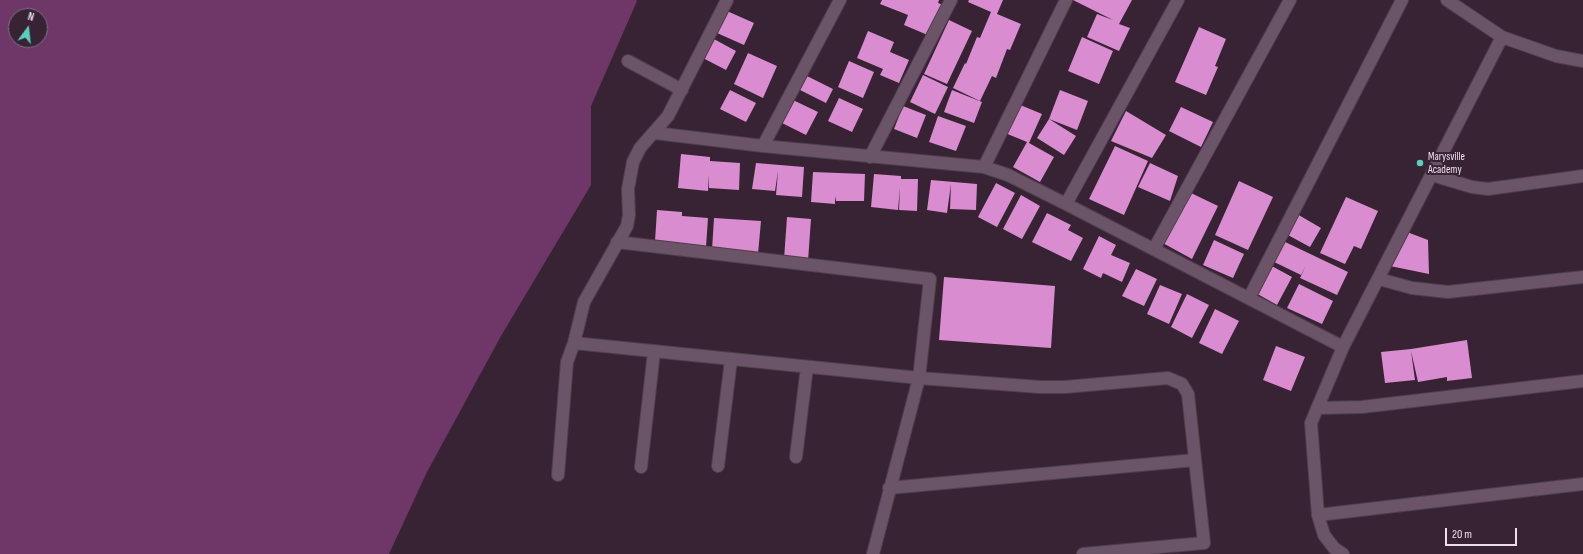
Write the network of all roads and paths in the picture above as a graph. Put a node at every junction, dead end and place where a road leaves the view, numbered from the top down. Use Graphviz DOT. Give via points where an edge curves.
graph roads {
  1 [pos="728,0"];
  2 [pos="840,0"];
  3 [pos="951,0"];
  4 [pos="1066,0"];
  5 [pos="1178,0"];
  6 [pos="1290,0"];
  7 [pos="1402,0"];
  8 [pos="1447,0"];
  9 [pos="1502,37"];
  10 [pos="628,61"];
  11 [pos="1583,61"];
  12 [pos="682,90"];
  13 [pos="655,133"];
  14 [pos="763,146"];
  15 [pos="870,157"];
  16 [pos="984,167"];
  17 [pos="1432,175"];
  18 [pos="1583,176"];
  19 [pos="1066,204"];
  20 [pos="617,242"];
  21 [pos="1154,249"];
  22 [pos="1583,277"];
  23 [pos="1378,278"];
  24 [pos="1249,298"];
  25 [pos="574,343"];
  26 [pos="1343,347"];
  27 [pos="654,352"];
  28 [pos="731,360"];
  29 [pos="806,367"];
  30 [pos="919,378"];
  31 [pos="1583,381"];
  32 [pos="1317,408"];
  33 [pos="796,457"];
  34 [pos="1195,460"];
  35 [pos="718,466"];
  36 [pos="641,467"];
  37 [pos="558,475"];
  38 [pos="1583,484"];
  39 [pos="889,488"];
  40 [pos="1318,515"];
  41 [pos="1205,548"];
  42 [pos="873,554"];
  43 [pos="1083,554"];
  44 [pos="1343,554"];
  1 -- 12 [label="street"];
  2 -- 14 [label="street"];
  3 -- 15 [label="street"];
  4 -- 16 [label="street"];
  5 -- 19 [label="street"];
  6 -- 21 [label="street"];
  7 -- 24 [label="street"];
  8 -- 9 [label="street"];
  9 -- 11 [label="street" via="1556,56"];
  9 -- 17 [label="street"];
  10 -- 12 [label="street"];
  12 -- 13 [label="street"];
  13 -- 14 [label="street"];
  13 -- 20 [label="street" via="640,148 633,162 628,190 629,216 627,226"];
  14 -- 15 [label="street"];
  15 -- 16 [label="street"];
  16 -- 19 [label="street" via="1008,175"];
  17 -- 18 [label="street" via="1488,189"];
  17 -- 23 [label="street"];
  19 -- 21 [label="street"];
  20 -- 25 [label="street" via="584,302"];
  20 -- 30 [label="street" via="930,279"];
  21 -- 24 [label="street"];
  22 -- 23 [label="street" via="1448,292 1412,288"];
  23 -- 26 [label="street"];
  24 -- 26 [label="street"];
  25 -- 27 [label="street"];
  25 -- 37 [label="street" via="567,362"];
  26 -- 32 [label="street"];
  27 -- 28 [label="street"];
  27 -- 36 [label="street"];
  28 -- 29 [label="street"];
  28 -- 35 [label="street"];
  29 -- 30 [label="street"];
  29 -- 33 [label="street"];
  30 -- 34 [label="street" via="1040,387 1168,378 1182,384 1188,394"];
  30 -- 39 [label="street"];
  31 -- 32 [label="street" via="1362,407"];
  32 -- 40 [label="street" via="1311,423"];
  34 -- 39 [label="street"];
  34 -- 41 [label="street"];
  38 -- 40 [label="street"];
  39 -- 42 [label="street"];
  40 -- 44 [label="street" via="1324,535 1334,548"];
  41 -- 43 [label="street"];
}
